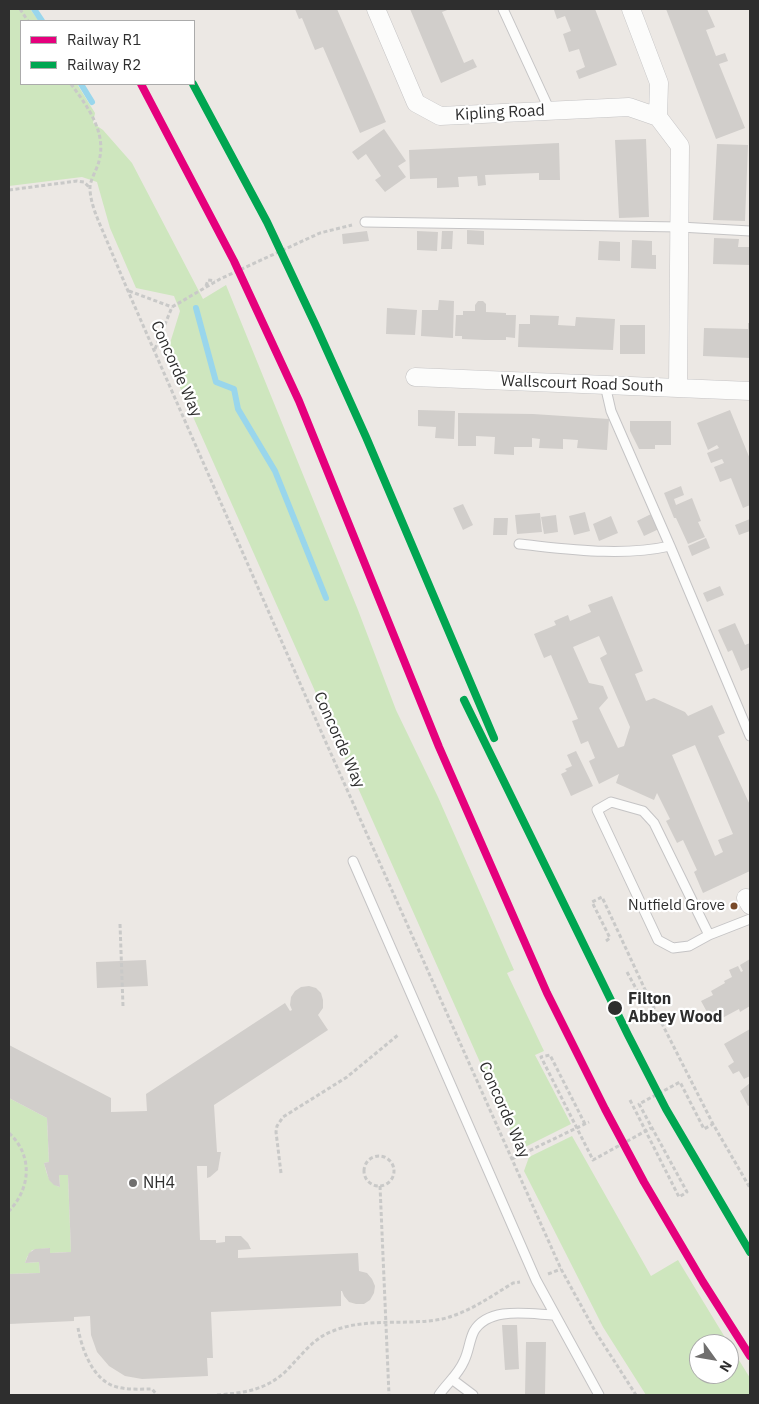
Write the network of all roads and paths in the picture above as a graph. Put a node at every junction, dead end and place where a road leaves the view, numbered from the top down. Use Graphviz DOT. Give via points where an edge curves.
graph roads {
  1 [pos="20,9"];
  2 [pos="376,9"];
  3 [pos="503,9"];
  4 [pos="631,9"];
  5 [pos="27,20"];
  6 [pos="72,85"];
  7 [pos="550,111"];
  8 [pos="658,117"];
  9 [pos="89,187"];
  10 [pos="9,190"];
  11 [pos="365,222"];
  12 [pos="680,227"];
  13 [pos="750,231"];
  14 [pos="128,291"];
  15 [pos="172,307"];
  16 [pos="155,350"];
  17 [pos="415,377"];
  18 [pos="605,385"];
  19 [pos="678,388"];
  20 [pos="750,391"];
  21 [pos="518,544"];
  22 [pos="670,546"];
  23 [pos="750,736"];
  24 [pos="353,861"];
  25 [pos="750,919"];
  26 [pos="120,924"];
  27 [pos="709,935"];
  28 [pos="606,941"];
  29 [pos="628,972"];
  30 [pos="645,990"];
  31 [pos="122,1006"];
  32 [pos="398,1034"];
  33 [pos="630,1101"];
  34 [pos="713,1124"];
  35 [pos="651,1128"];
  36 [pos="9,1134"];
  37 [pos="512,1159"];
  38 [pos="281,1173"];
  39 [pos="380,1186"];
  40 [pos="750,1188"];
  41 [pos="9,1211"];
  42 [pos="561,1269"];
  43 [pos="536,1280"];
  44 [pos="554,1315"];
  45 [pos="386,1323"];
  46 [pos="78,1328"];
  47 [pos="452,1380"];
  48 [pos="246,1394"];
  49 [pos="157,1395"];
  50 [pos="217,1395"];
  51 [pos="389,1395"];
  52 [pos="439,1395"];
  53 [pos="473,1395"];
  54 [pos="599,1395"];
  55 [pos="636,1395"];
  1 -- 5 [label="path"];
  2 -- 7 [label="street, Kipling Road" via="416,103 440,116"];
  3 -- 7 [label="lane"];
  4 -- 8 [label="street" via="659,83"];
  6 -- 9 [label="path" via="87,106 102,144 98,166"];
  7 -- 8 [label="street, Kipling Road" via="630,107"];
  8 -- 12 [label="street" via="680,146"];
  9 -- 10 [label="path" via="78,181"];
  9 -- 14 [label="path, Concorde Way" via="98,219"];
  11 -- 12 [label="lane"];
  11 -- 15 [label="path" via="320,233 218,280 208,280 206,288"];
  12 -- 13 [label="lane"];
  12 -- 19 [label="street"];
  14 -- 15 [label="path"];
  14 -- 16 [label="path, Concorde Way"];
  15 -- 16 [label="path"];
  16 -- 37 [label="path, Concorde Way"];
  17 -- 18 [label="street, Wallscourt Road South"];
  18 -- 19 [label="street, Wallscourt Road South"];
  18 -- 22 [label="lane" via="611,411"];
  19 -- 20 [label="street, Wallscourt Road South"];
  21 -- 22 [label="lane" via="598,551 656,550"];
  22 -- 23 [label="lane"];
  24 -- 43 [label="lane"];
  25 -- 27 [label="lane"];
  26 -- 31 [label="path"];
  27 -- 27 [label="lane" via="689,946 673,948 658,940 597,810 612,802 642,811 654,823"];
  28 -- 30 [label="path" via="610,938 592,902 602,897"];
  29 -- 30 [label="path" via="639,994"];
  30 -- 34 [label="path" via="648,996 640,1001 642,1004 650,1000"];
  32 -- 38 [label="path" via="347,1076 283,1117 276,1132"];
  33 -- 35 [label="path" via="679,1197 687,1192"];
  34 -- 35 [label="path" via="704,1128 680,1082 639,1104"];
  34 -- 40 [label="path"];
  35 -- 37 [label="path, bridge" via="593,1160 542,1057 550,1055 587,1123"];
  36 -- 41 [label="path" via="21,1148 26,1168 23,1188"];
  37 -- 42 [label="path, Concorde Way"];
  39 -- 39 [label="path" via="367,1181 364,1175 366,1162 378,1155 391,1160 394,1166 392,1180"];
  39 -- 45 [label="path"];
  42 -- 43 [label="path"];
  42 -- 55 [label="path, Concorde Way"];
  43 -- 44 [label="lane"];
  43 -- 45 [label="path" via="513,1283 470,1309 442,1318"];
  44 -- 47 [label="lane" via="513,1314 486,1318 474,1332 465,1360"];
  44 -- 54 [label="lane"];
  45 -- 48 [label="path" via="347,1327 326,1334 274,1381"];
  45 -- 51 [label="path"];
  46 -- 49 [label="path" via="85,1356 102,1378 118,1388 152,1389"];
  47 -- 52 [label="lane"];
  47 -- 53 [label="lane"];
  48 -- 50 [label="path"];
}
